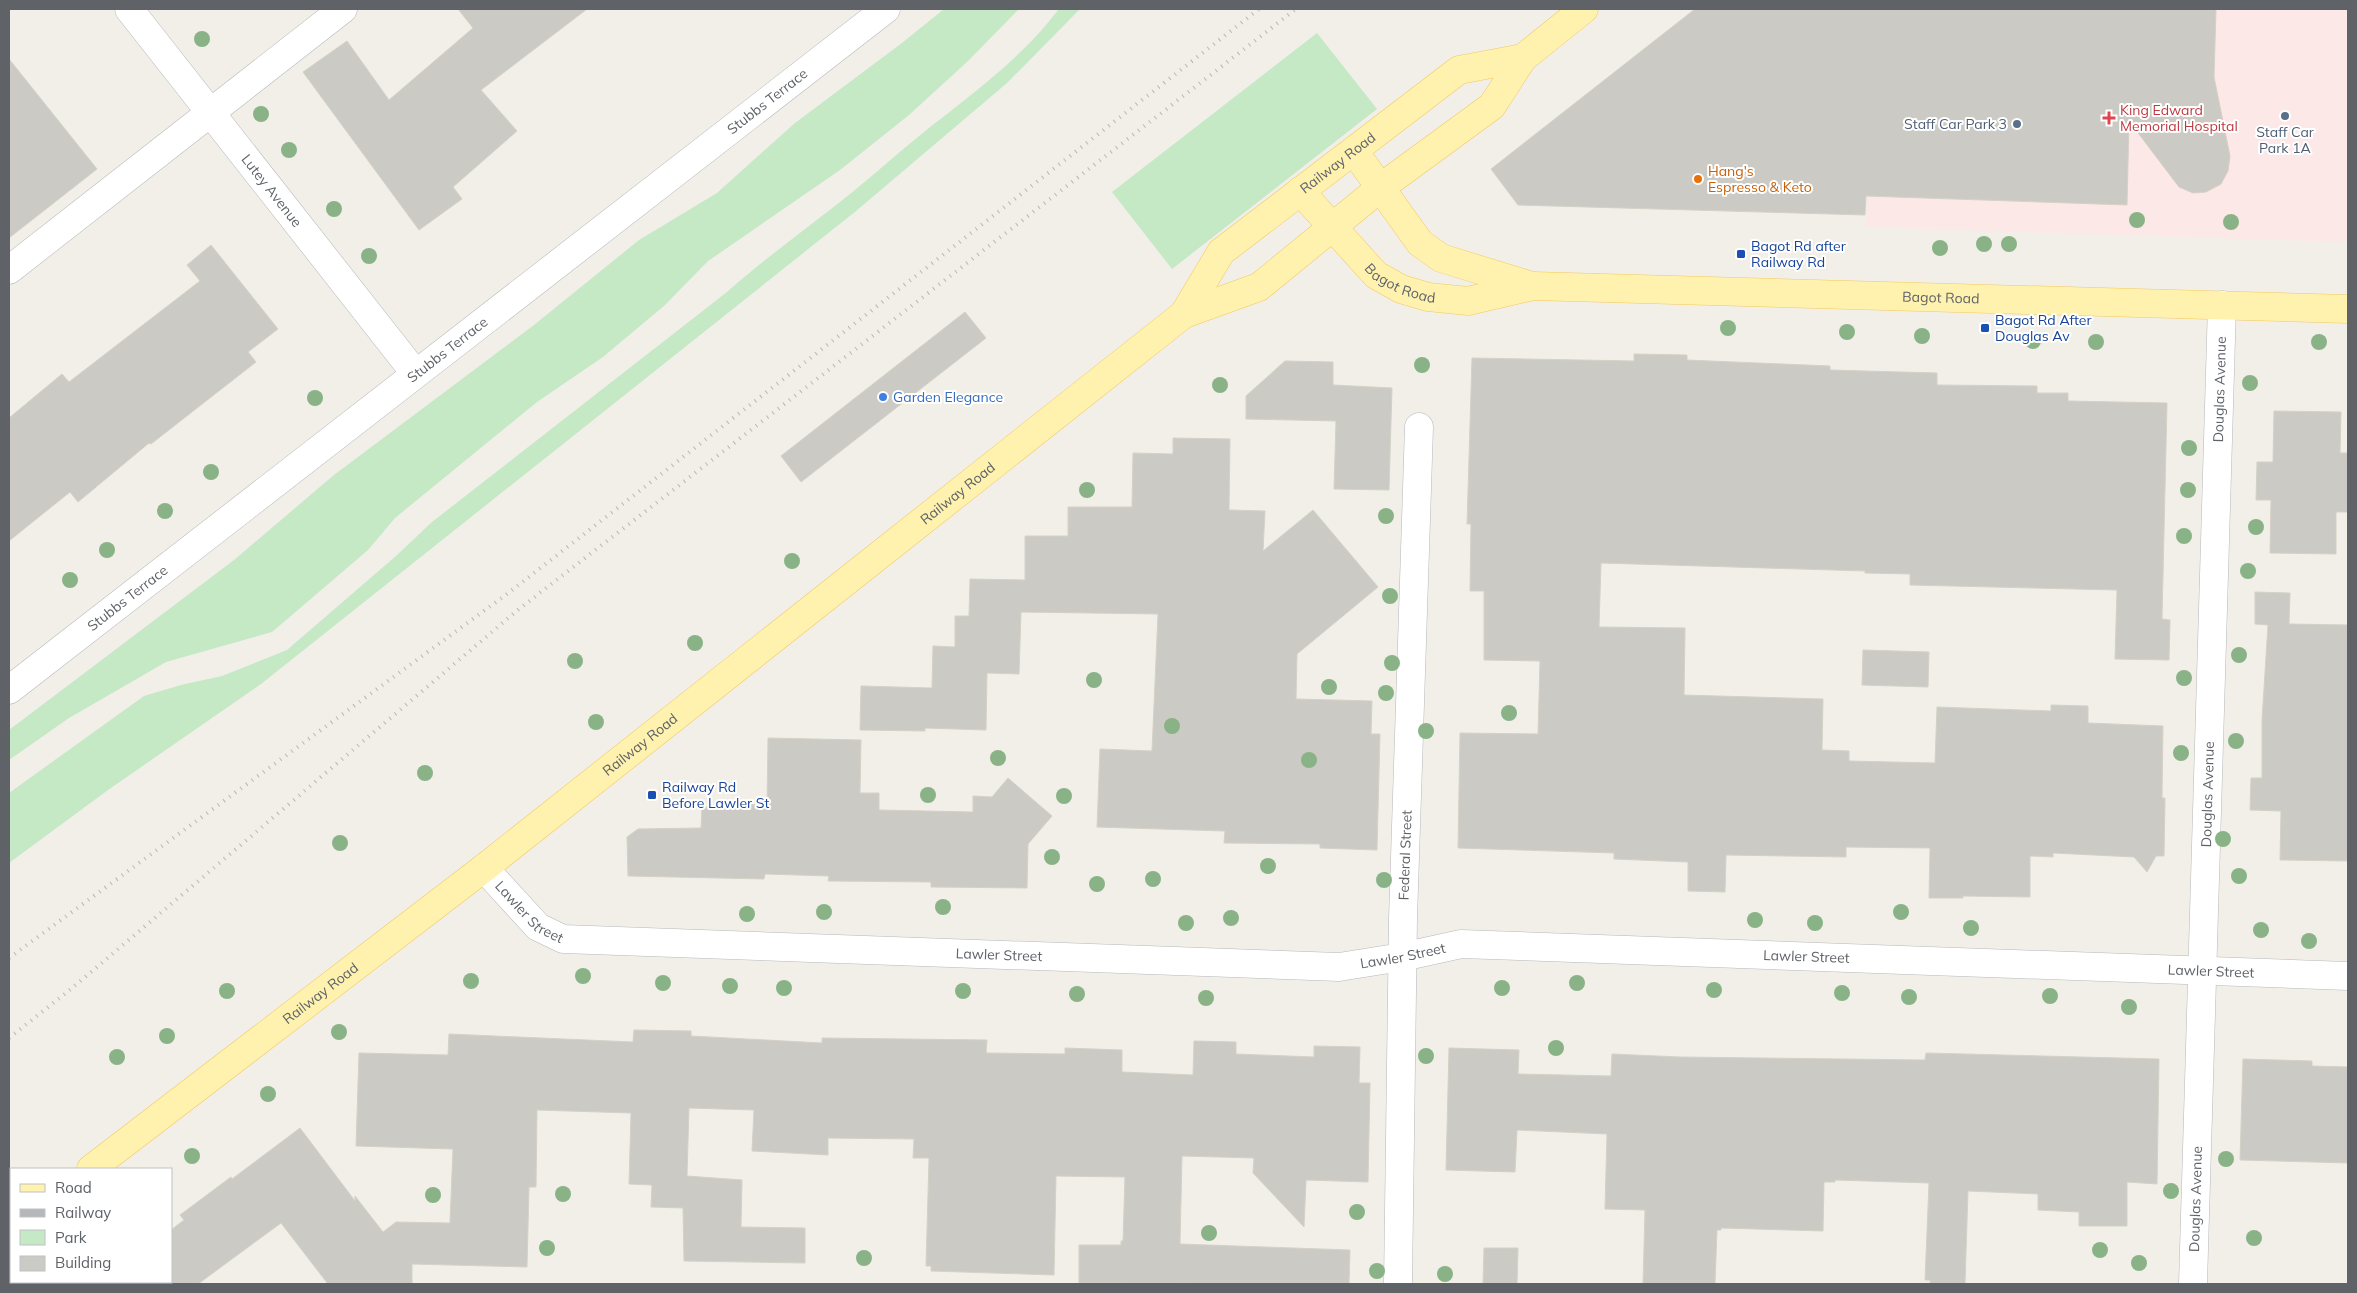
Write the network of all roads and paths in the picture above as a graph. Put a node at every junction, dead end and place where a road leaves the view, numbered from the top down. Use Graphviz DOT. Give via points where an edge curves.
graph roads {
  1 [pos="129,9"];
  2 [pos="343,9"];
  3 [pos="886,9"];
  4 [pos="1584,9"];
  5 [pos="1522,58"];
  6 [pos="210,113"];
  7 [pos="1354,150"];
  8 [pos="1380,188"];
  9 [pos="1300,191"];
  10 [pos="1333,228"];
  11 [pos="9,270"];
  12 [pos="1533,286"];
  13 [pos="2222,305"];
  14 [pos="2348,309"];
  15 [pos="1184,314"];
  16 [pos="415,373"];
  17 [pos="1419,427"];
  18 [pos="9,690"];
  19 [pos="484,868"];
  20 [pos="1402,957"];
  21 [pos="2201,972"];
  22 [pos="2348,976"];
  23 [pos="92,1168"];
  24 [pos="1398,1284"];
  25 [pos="2192,1284"];
  1 -- 6 [label="street, Lutey Avenue"];
  2 -- 6 [label="street"];
  3 -- 16 [label="street, Stubbs Terrace"];
  4 -- 5 [label="main road, Railway Road"];
  5 -- 7 [label="main road, Railway Road" via="1460,70"];
  5 -- 8 [label="main road, Railway Road" via="1492,106"];
  6 -- 11 [label="street"];
  6 -- 16 [label="street, Lutey Avenue"];
  7 -- 8 [label="main road, Bagot Road"];
  7 -- 9 [label="main road, Railway Road"];
  8 -- 10 [label="main road, Railway Road"];
  8 -- 12 [label="main road, Bagot Road" via="1420,243 1441,258"];
  9 -- 10 [label="main road, Bagot Road"];
  9 -- 15 [label="main road, Railway Road" via="1221,252"];
  10 -- 12 [label="main road, Bagot Road" via="1376,275 1401,289 1468,301"];
  10 -- 15 [label="main road, Railway Road" via="1260,287"];
  12 -- 13 [label="main road, Bagot Road"];
  13 -- 14 [label="main road, Bagot Road"];
  13 -- 21 [label="street, Douglas Avenue"];
  15 -- 19 [label="main road, Railway Road"];
  16 -- 18 [label="street, Stubbs Terrace"];
  17 -- 20 [label="street, Federal Street"];
  19 -- 20 [label="street, Lawler Street" via="538,927 562,939 1339,967"];
  19 -- 23 [label="main road, Railway Road"];
  20 -- 21 [label="street, Lawler Street" via="1461,944"];
  20 -- 24 [label="street, Federal Street"];
  21 -- 22 [label="street, Lawler Street"];
  21 -- 25 [label="street, Douglas Avenue"];
}
